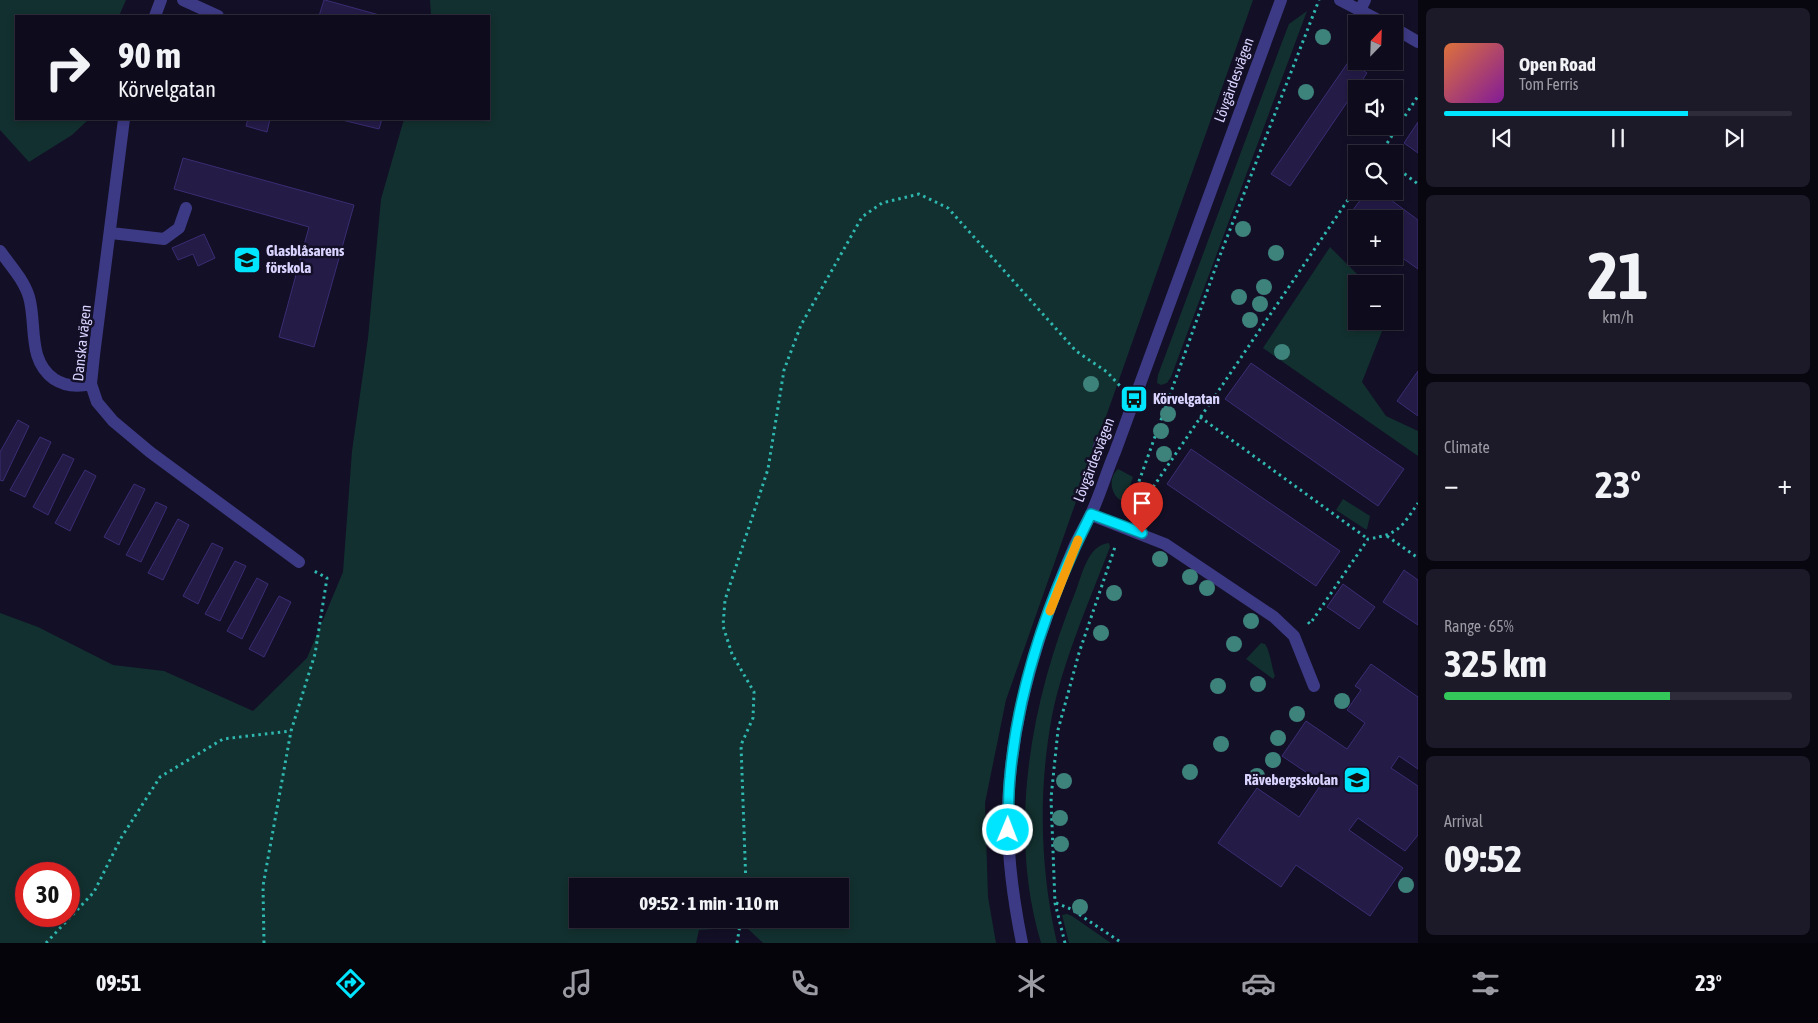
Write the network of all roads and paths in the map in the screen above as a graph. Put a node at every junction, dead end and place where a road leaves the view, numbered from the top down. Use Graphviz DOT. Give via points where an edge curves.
graph roads {
  1 [pos="161,0"];
  2 [pos="183,0"];
  3 [pos="1281,0"];
  4 [pos="1319,0"];
  5 [pos="1340,0"];
  6 [pos="1362,5"];
  7 [pos="155,15"];
  8 [pos="216,15"];
  9 [pos="1375,15"];
  10 [pos="1403,33"];
  11 [pos="1418,42"];
  12 [pos="1418,96"];
  13 [pos="124,120"];
  14 [pos="1386,145"];
  15 [pos="1403,173"];
  16 [pos="1418,184"];
  17 [pos="1348,200"];
  18 [pos="186,208"];
  19 [pos="110,233"];
  20 [pos="0,251"];
  21 [pos="91,384"];
  22 [pos="1122,389"];
  23 [pos="1200,417"];
  24 [pos="1131,502"];
  25 [pos="1418,502"];
  26 [pos="1141,505"];
  27 [pos="1139,512"];
  28 [pos="1091,514"];
  29 [pos="1123,526"];
  30 [pos="1386,536"];
  31 [pos="1368,539"];
  32 [pos="1418,558"];
  33 [pos="299,562"];
  34 [pos="1302,618"];
  35 [pos="1314,686"];
  36 [pos="291,731"];
  37 [pos="746,878"];
  38 [pos="1055,903"];
  39 [pos="740,928"];
  40 [pos="46,943"];
  41 [pos="264,943"];
  42 [pos="737,943"];
  43 [pos="1022,943"];
  44 [pos="1065,943"];
  45 [pos="1122,943"];
  1 -- 7 [label="street"];
  2 -- 8 [label="street"];
  3 -- 28 [label="street, Lövgärdesvägen"];
  4 -- 24 [label="path" via="1218,258"];
  5 -- 6 [label="street"];
  6 -- 9 [label="street"];
  10 -- 11 [label="street"];
  12 -- 14 [label="path"];
  13 -- 19 [label="street, Danska vägen"];
  15 -- 16 [label="path"];
  17 -- 23 [label="path"];
  18 -- 19 [label="street" via="179,228 164,239"];
  19 -- 21 [label="street, Danska vägen"];
  20 -- 21 [label="street" via="29,295 36,357 45,372 66,385"];
  21 -- 33 [label="street, Danska vägen" via="97,402 123,431"];
  22 -- 37 [label="path" via="1107,372 1076,351 948,208 919,194 882,204 862,218 801,325 784,370 768,469 725,600 723,626 732,654 754,692 753,718 741,746"];
  23 -- 26 [label="path"];
  23 -- 31 [label="path"];
  24 -- 26 [label="path"];
  24 -- 29 [label="path"];
  25 -- 30 [label="path" via="1402,527"];
  26 -- 27 [label="path"];
  28 -- 29 [label="street"];
  28 -- 43 [label="street, Lövgärdesvägen" via="1074,546 1043,629 1020,709 1010,777 1008,830"];
  29 -- 35 [label="street" via="1166,544 1274,617 1294,636"];
  29 -- 38 [label="path" via="1079,653 1058,730 1051,798"];
  30 -- 31 [label="path"];
  30 -- 32 [label="path"];
  31 -- 34 [label="path" via="1310,624"];
  33 -- 36 [label="path" via="327,578 315,654"];
  36 -- 40 [label="path" via="223,738 160,777 121,838 94,892"];
  36 -- 41 [label="path" via="263,886"];
  38 -- 44 [label="path"];
  38 -- 45 [label="path" via="1071,909"];
  39 -- 42 [label="path"];
}
